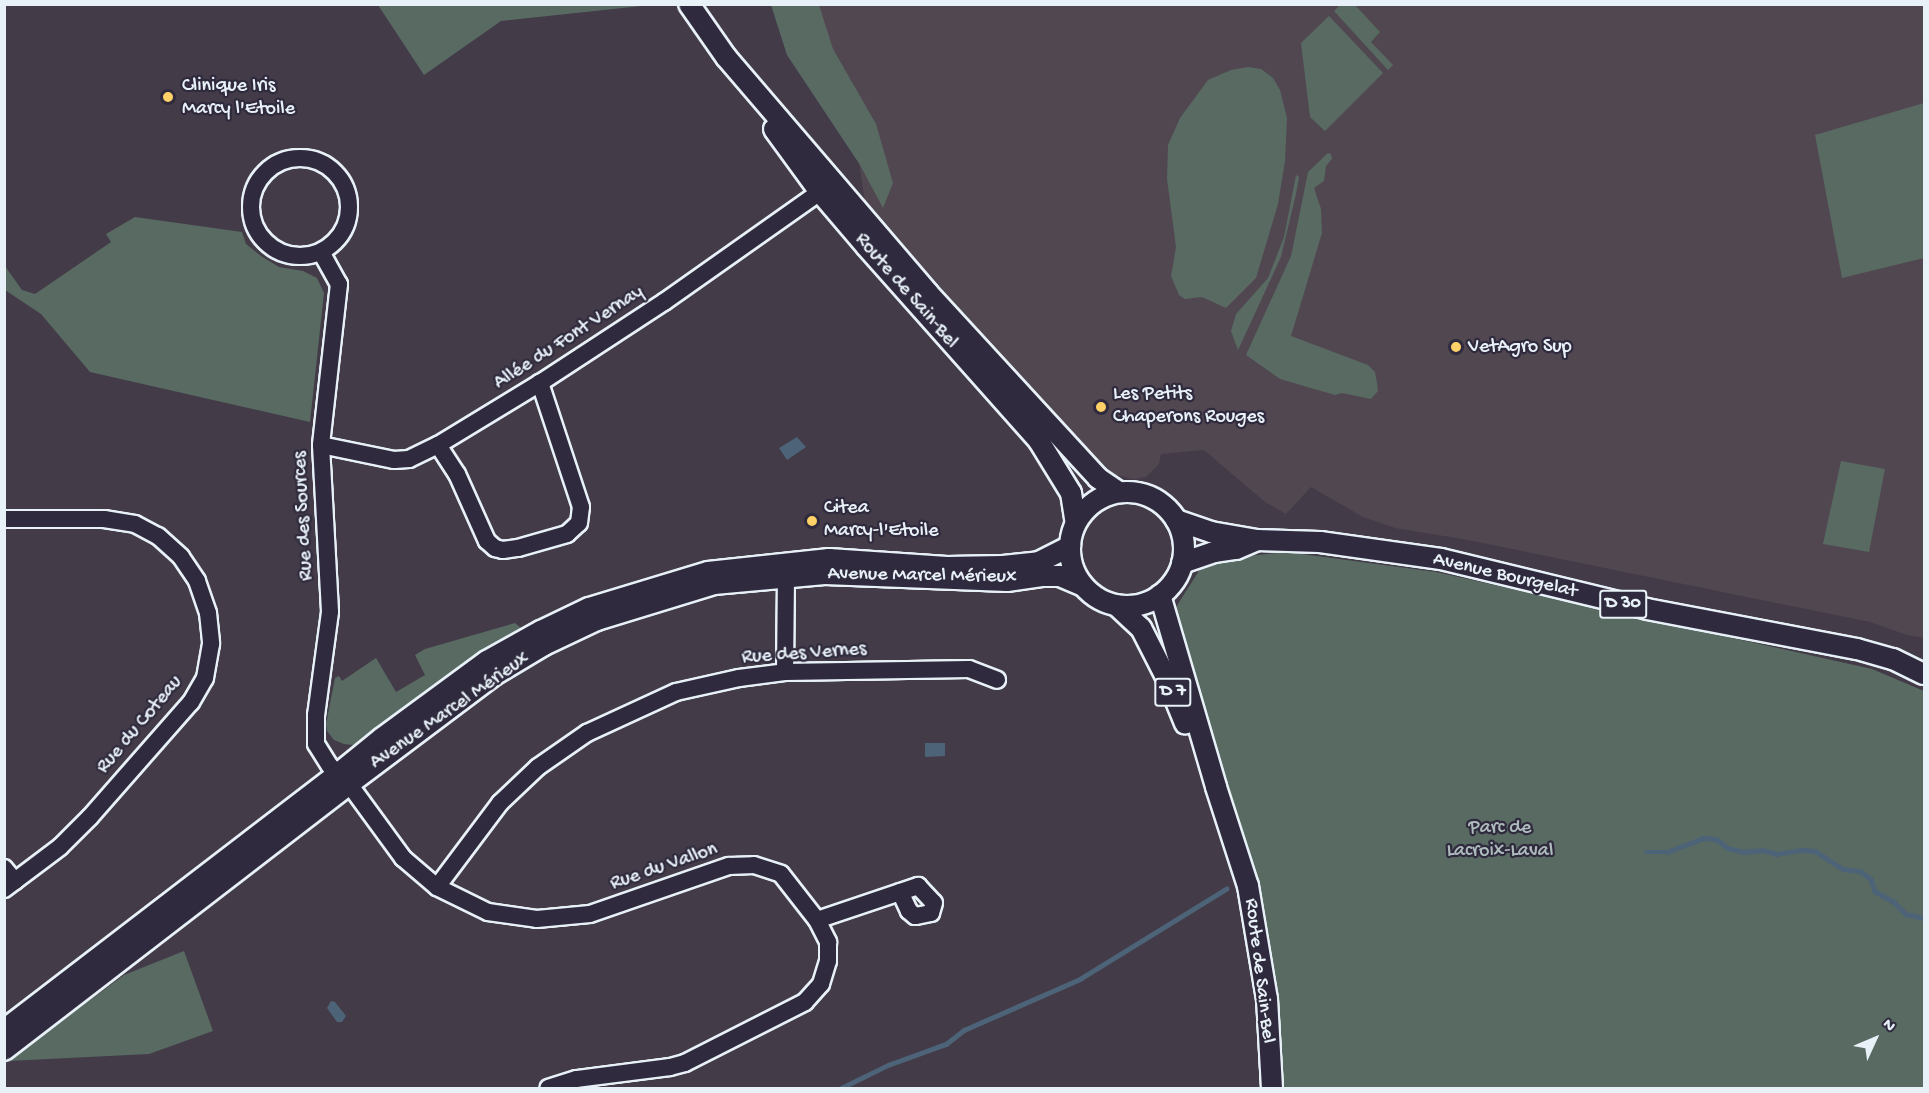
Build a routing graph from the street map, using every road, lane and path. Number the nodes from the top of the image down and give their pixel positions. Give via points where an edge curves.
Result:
1 (689, 4) edge
2 (728, 60) junction
3 (820, 192) junction
4 (886, 243) junction
5 (321, 252) junction
6 (540, 383) junction
7 (321, 445) junction
8 (438, 445) junction
9 (1119, 492) junction
10 (4, 519) edge
11 (1176, 520) junction
12 (1076, 523) junction
13 (1257, 540) junction
14 (1070, 546) junction
15 (1182, 563) junction
16 (786, 577) junction
17 (1083, 586) junction
18 (1160, 595) junction
19 (1116, 605) junction
20 (785, 672) junction
21 (1924, 674) edge
22 (997, 680) dead end
23 (344, 779) junction
24 (1216, 788) junction
25 (4, 868) edge
26 (10, 885) edge
27 (437, 887) junction
28 (900, 892) dead end
29 (818, 920) junction
30 (4, 1030) edge
31 (4, 1050) edge
32 (548, 1089) edge
33 (1272, 1089) edge

1 - 2 main road, Route de Sain-Bel
2 - 3 main road, Route de Sain-Bel
2 - 4 main road, Route de Sain-Bel
3 - 4 street via 830,192 875,243
3 - 6 street, Allée du Font Vernay via 745,247
3 - 12 main road, Route de Sain-Bel via 1039,441 1071,493
4 - 9 main road, Route de Sain-Bel via 1036,414 1098,478
5 - 5 street via 340,236 347,223 348,201 341,180 331,169 310,159 277,163 258,180 253,191 251,217 255,229 264,241 291,256
5 - 7 street, Rue des Sources via 339,284
6 - 8 street, Allée du Font Vernay
6 - 8 street via 581,507 579,523 567,534 518,548 495,548 487,541 457,474
7 - 8 street, Allée du Font Vernay via 394,460 409,459
7 - 23 street, Rue des Sources via 330,612 315,715 316,744
9 - 11 main road via 1138,493 1157,501
9 - 12 main road via 1087,508
10 - 26 street, Rue du Coteau via 104,519 135,524 158,536 181,557 197,581 208,613 211,644 205,678 191,702 90,817 60,847
11 - 13 main road, Avenue Bourgelat / D 30 via 1210,532
11 - 15 main road via 1184,548
12 - 14 main road
13 - 15 main road, Avenue Bourgelat / D 30
13 - 21 main road, Avenue Bourgelat / D 30 via 1320,542 1441,559 1647,609 1857,649 1893,658
14 - 17 main road via 1075,574
14 - 23 main road, Avenue Marcel Mérieux via 1039,562 1003,566 947,567 829,559 708,572 600,605 487,661 382,738
15 - 18 main road via 1176,578
16 - 17 main road, Avenue Marcel Mérieux via 825,574 1007,581 1060,576
16 - 20 street
16 - 23 main road, Avenue Marcel Mérieux via 714,584 597,620 494,675
17 - 19 main road
18 - 19 main road via 1132,606
18 - 24 main road, Route de Sain-Bel / D 7
19 - 24 main road, Route de Sain-Bel / D 7 via 1141,628
20 - 22 street, Rue des Vernes via 969,669
20 - 27 street, Rue des Vernes via 676,692 587,733 538,767 500,803
23 - 27 street, Rue du Vallon via 403,858
23 - 30 main road, Avenue Marcel Mérieux
23 - 31 main road, Avenue Marcel Mérieux
24 - 33 main road, Route de Sain-Bel / D 7 via 1246,878 1266,988
25 - 26 street
27 - 29 street, Rue du Vallon via 488,912 537,919 590,914 729,866 754,865 781,874
28 - 29 street
29 - 32 street, Rue du Vallon via 828,942 828,961 821,984 805,1002 685,1063 576,1079

